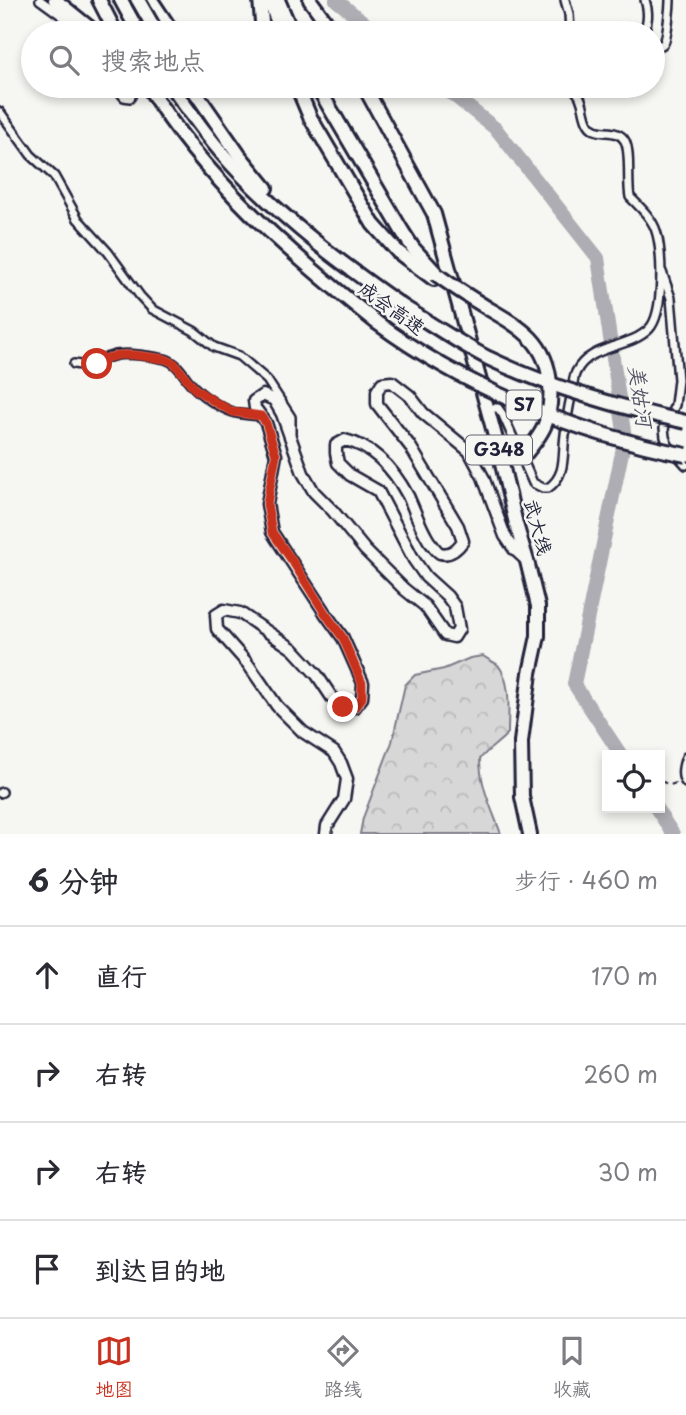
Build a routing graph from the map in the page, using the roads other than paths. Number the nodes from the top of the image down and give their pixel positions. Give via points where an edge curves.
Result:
1 (40, 0) edge
2 (55, 0) edge
3 (99, 0) edge
4 (121, 0) edge
5 (138, 0) edge
6 (260, 0) edge
7 (269, 0) edge
8 (278, 0) edge
9 (310, 0) edge
10 (565, 0) edge
11 (645, 0) edge
12 (670, 0) edge
13 (152, 4) edge
14 (70, 21) edge
15 (81, 21) edge
16 (110, 21) edge
17 (134, 21) edge
18 (146, 21) edge
19 (151, 21) edge
20 (164, 21) edge
21 (262, 21) edge
22 (277, 21) edge
23 (287, 21) edge
24 (325, 21) edge
25 (569, 21) edge
26 (649, 21) edge
27 (665, 40) edge
28 (151, 98) edge
29 (156, 98) edge
30 (180, 98) edge
31 (199, 98) edge
32 (302, 98) edge
33 (324, 98) edge
34 (371, 98) edge
35 (581, 98) edge
36 (0, 111) edge
37 (175, 125) junction
38 (330, 253) junction
39 (661, 268) junction
40 (435, 276) junction
41 (74, 365) dead end
42 (488, 408) junction
43 (261, 416) junction
44 (686, 422) edge
45 (291, 437) junction
46 (686, 455) edge
47 (686, 465) edge
48 (505, 478) junction
49 (527, 561) junction
50 (686, 757) edge
51 (685, 781) edge
52 (326, 834) edge
53 (530, 834) edge

1 - 14 street
2 - 15 highway
3 - 16 highway
4 - 17 highway
5 - 19 highway, bridge
6 - 21 highway
7 - 22 highway
8 - 23 highway
9 - 24 highway
10 - 25 street
11 - 26 street
12 - 27 street
13 - 18 street
13 - 20 highway
28 - 37 highway
29 - 37 highway, 成会高速 / S7
30 - 38 highway, 成会高速 / S7 via 239,172
31 - 38 highway via 288,214
32 - 40 highway via 373,224 398,252
33 - 40 highway via 402,231
34 - 42 highway, 武大线 / G348 via 434,214
35 - 39 street via 583,113 595,130 625,140 630,197 656,230
36 - 45 street via 32,155 54,176 78,219 152,309 214,347 239,356 267,380 291,417
37 - 46 highway, 成会高速 / S7, bridge via 256,218 332,288 417,350 518,403 596,432
38 - 44 highway, 成会高速 / S7, bridge via 405,309 488,357 567,391
39 - 42 street via 655,319 649,329 594,354 575,372 564,465 560,477 548,488 533,483 503,415 498,408
39 - 47 street via 671,298 678,380 665,437
40 - 48 highway, bridge via 526,333 547,365 551,403 547,423
41 - 43 street via 86,367 119,355 165,359 218,404 233,412
42 - 48 highway, 武大线 / G348
43 - 45 street via 254,401 263,395 274,400
43 - 52 street via 276,455 267,504 272,532 343,638 362,683 362,698 355,707 335,702 293,649 240,613 224,610 216,615 217,629 277,706 303,732 334,752 341,763 347,779 344,799
45 - 49 street via 314,492 365,550 425,606 445,635 454,636 459,629 455,607 414,560 378,491 338,463 336,445 345,440 374,452 392,471 424,533 440,553 456,550 463,541 410,446 377,404 382,383 399,386 469,452 505,536
48 - 49 highway, 武大线 / G348
49 - 53 highway, 武大线 / G348 via 538,606 538,636 521,742 522,797
50 - 51 street

